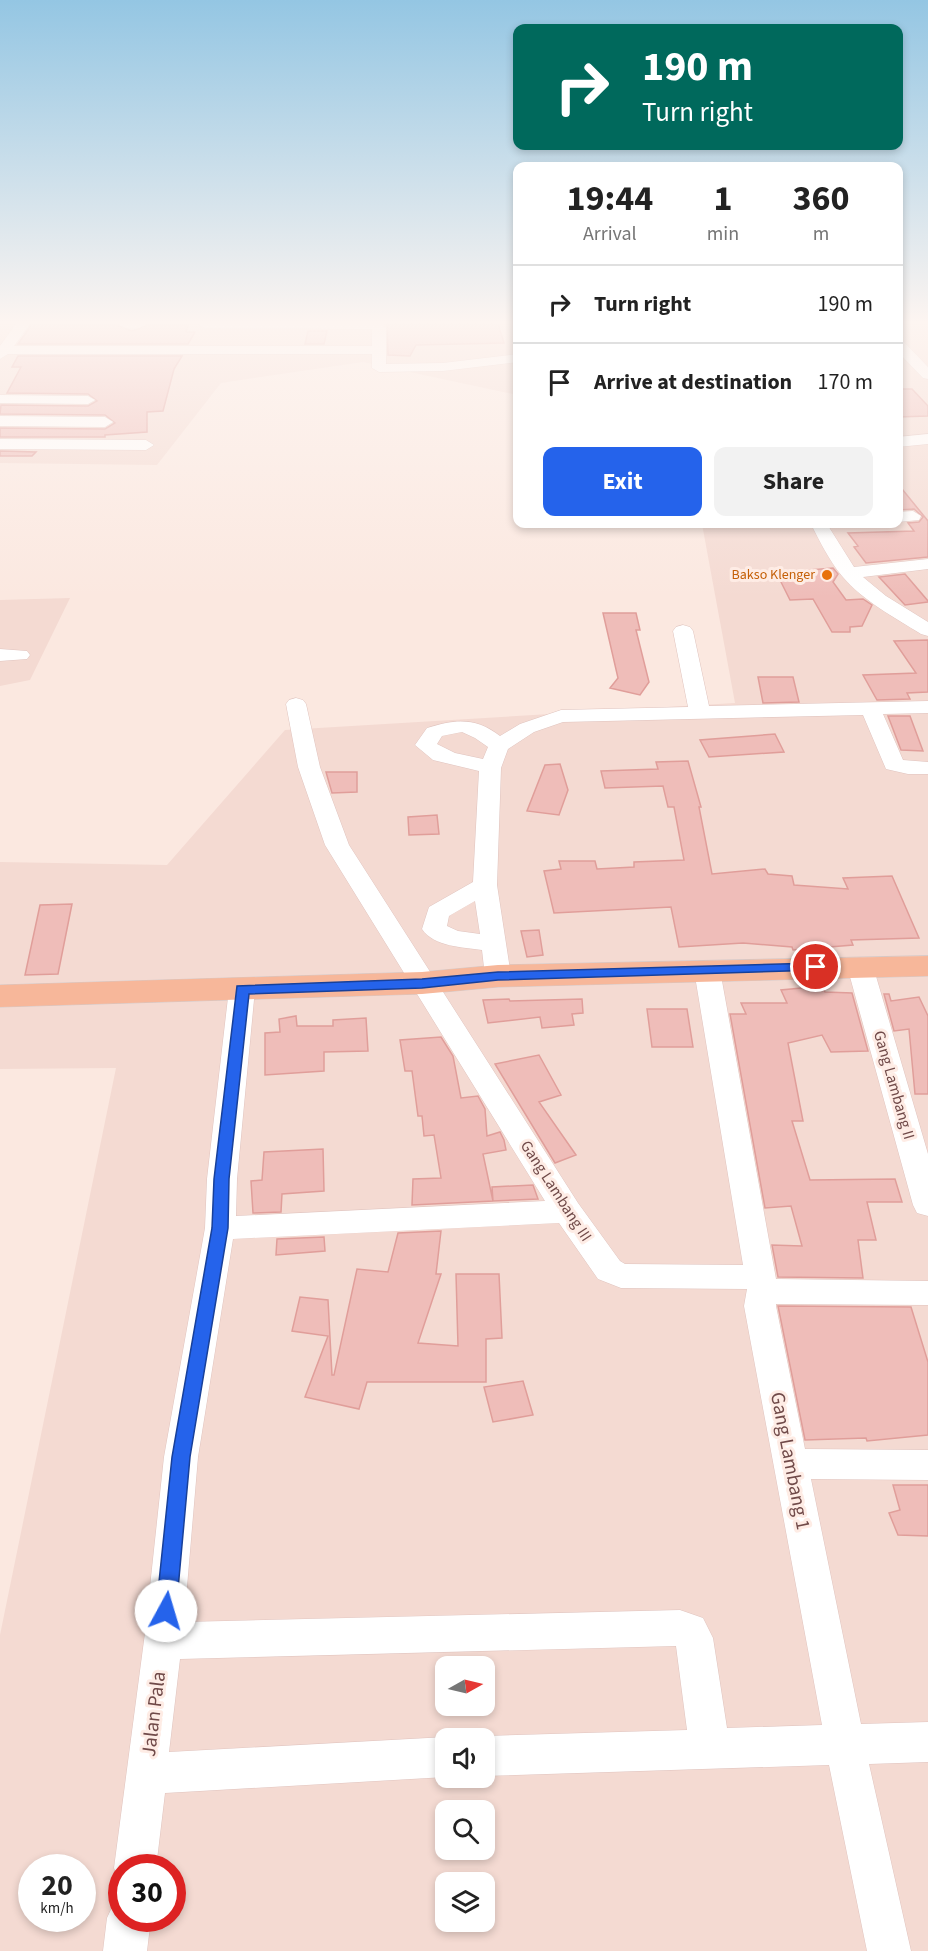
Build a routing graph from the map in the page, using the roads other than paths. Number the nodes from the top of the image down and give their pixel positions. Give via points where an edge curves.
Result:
1 (0, 421) edge
2 (105, 422) dead end
3 (928, 440) edge
4 (903, 442) edge
5 (0, 444) edge
6 (146, 445) dead end
7 (821, 528) edge
8 (928, 564) edge
9 (851, 573) junction
10 (928, 630) edge
11 (682, 631) dead end
12 (296, 704) dead end
13 (928, 707) edge
14 (870, 708) junction
15 (700, 712) junction
16 (499, 746) junction
17 (490, 768) junction
18 (928, 768) edge
19 (485, 885) junction
20 (493, 944) junction
21 (860, 966) junction
22 (928, 966) edge
23 (707, 970) junction
24 (498, 976) junction
25 (422, 983) junction
26 (242, 989) junction
27 (0, 996) edge
28 (928, 1205) edge
29 (567, 1211) junction
30 (220, 1228) junction
31 (762, 1284) junction
32 (928, 1293) edge
33 (790, 1464) junction
34 (928, 1465) edge
35 (163, 1641) junction
36 (928, 1742) edge
37 (845, 1744) junction
38 (710, 1749) junction
39 (495, 1756) edge
40 (435, 1758) edge
41 (147, 1774) junction
42 (137, 1854) edge
43 (127, 1932) edge
44 (125, 1951) edge
45 (889, 1951) edge

1 - 2 street
3 - 4 street
5 - 6 street
7 - 9 street
8 - 9 street
9 - 10 street via 877,598
11 - 15 street
12 - 25 street, Gang Lambang III via 309,767 337,845
13 - 14 street
14 - 15 street
14 - 18 street via 894,764
15 - 16 street via 561,716 527,728
16 - 17 street
16 - 17 street via 481,730 457,725 434,732 426,745 436,755
17 - 19 street
19 - 20 street
19 - 20 street via 438,912 434,929 452,938
20 - 24 street
21 - 22 main road
21 - 23 main road
21 - 28 street, Gang Lambang II
23 - 24 main road
23 - 31 street, Gang Lambang 1
24 - 25 main road
25 - 26 main road
25 - 29 street, Gang Lambang III
26 - 27 main road
26 - 30 street, Jalan Pala
29 - 30 street
29 - 31 street, Gang Lambang III via 609,1270 617,1275
30 - 35 street, Jalan Pala via 181,1457
31 - 32 street
31 - 33 street, Gang Lambang 1 via 760,1306
33 - 34 street
33 - 37 street, Gang Lambang 1
35 - 38 street via 680,1628 690,1631 694,1638
35 - 41 street, Jalan Pala
36 - 37 street
37 - 38 street
37 - 45 street, Gang Lambang 1
38 - 39 street
40 - 41 street
41 - 42 street, Jalan Pala
43 - 44 street

